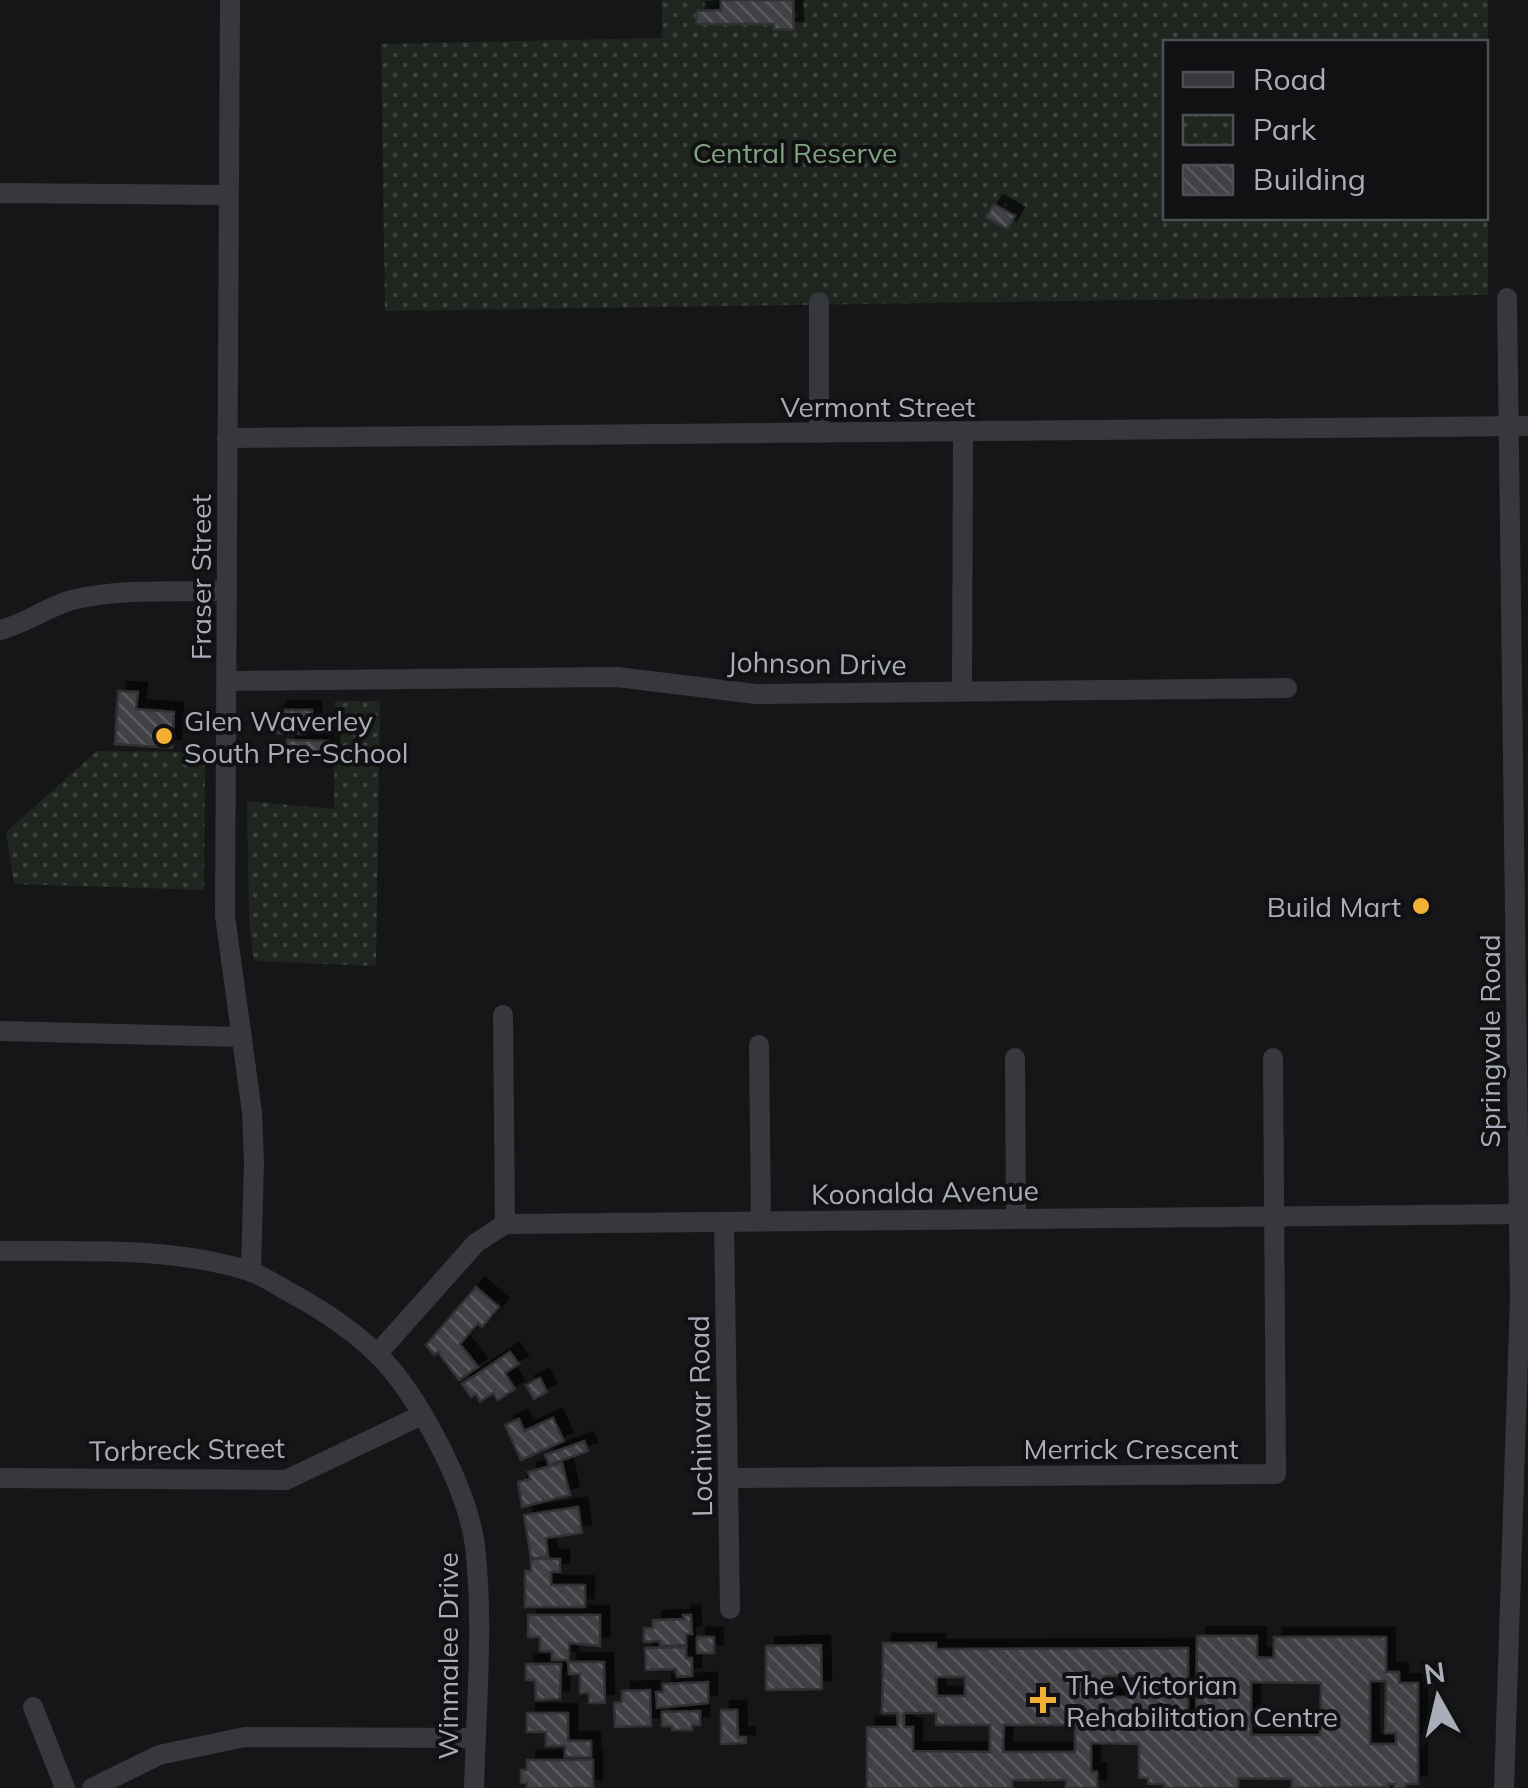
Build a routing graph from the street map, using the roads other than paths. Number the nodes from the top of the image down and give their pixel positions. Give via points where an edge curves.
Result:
1 (230, 0) edge
2 (0, 193) edge
3 (229, 195) junction
4 (1507, 298) dead end
5 (819, 302) dead end
6 (1518, 427) edge
7 (819, 433) junction
8 (963, 434) junction
9 (228, 438) junction
10 (226, 591) junction
11 (0, 630) edge
12 (227, 682) junction
13 (1287, 688) dead end
14 (962, 691) junction
15 (503, 1016) dead end
16 (0, 1031) edge
17 (241, 1036) junction
18 (759, 1045) dead end
19 (1015, 1058) dead end
20 (1272, 1058) dead end
21 (1522, 1215) edge
22 (1276, 1216) junction
23 (1016, 1218) junction
24 (724, 1222) junction
25 (761, 1222) junction
26 (505, 1224) junction
27 (0, 1252) edge
28 (252, 1271) junction
29 (377, 1354) junction
30 (422, 1415) junction
31 (0, 1478) edge
32 (729, 1478) junction
33 (730, 1608) dead end
34 (33, 1708) dead end
35 (476, 1738) junction
36 (1508, 1786) edge
37 (65, 1788) edge
38 (92, 1788) edge
39 (474, 1788) edge

1 - 3 street, Fraser Street
2 - 3 street
3 - 9 street, Fraser Street
4 - 6 street, Springvale Road
5 - 7 street
6 - 8 street, Vermont Street
6 - 21 street, Springvale Road
7 - 8 street, Vermont Street
7 - 9 street, Vermont Street
8 - 14 street
9 - 10 street, Fraser Street
10 - 11 street via 107,593
10 - 12 street, Fraser Street
12 - 14 street, Johnson Drive via 617,677 756,694
12 - 17 street, Fraser Street via 225,916
13 - 14 street, Johnson Drive
15 - 26 street
16 - 17 street
17 - 28 street, Fraser Street via 252,1112
18 - 25 street
19 - 23 street
20 - 22 street
21 - 22 street, Koonalda Avenue
21 - 36 street, Springvale Road
22 - 23 street, Koonalda Avenue
22 - 32 street, Merrick Crescent via 1276,1474
23 - 25 street, Koonalda Avenue
24 - 25 street, Koonalda Avenue
24 - 26 street, Koonalda Avenue
24 - 32 street, Lochinvar Road
26 - 29 street via 476,1243
27 - 28 street, Winmalee Drive via 138,1254
28 - 29 street, Winmalee Drive via 313,1305
29 - 30 street, Winmalee Drive
30 - 31 street, Torbreck Street via 286,1480
30 - 35 street, Winmalee Drive via 452,1467 474,1542 480,1637
32 - 33 street, Lochinvar Road
34 - 37 street
35 - 38 street via 245,1737 160,1755
35 - 39 street, Winmalee Drive

